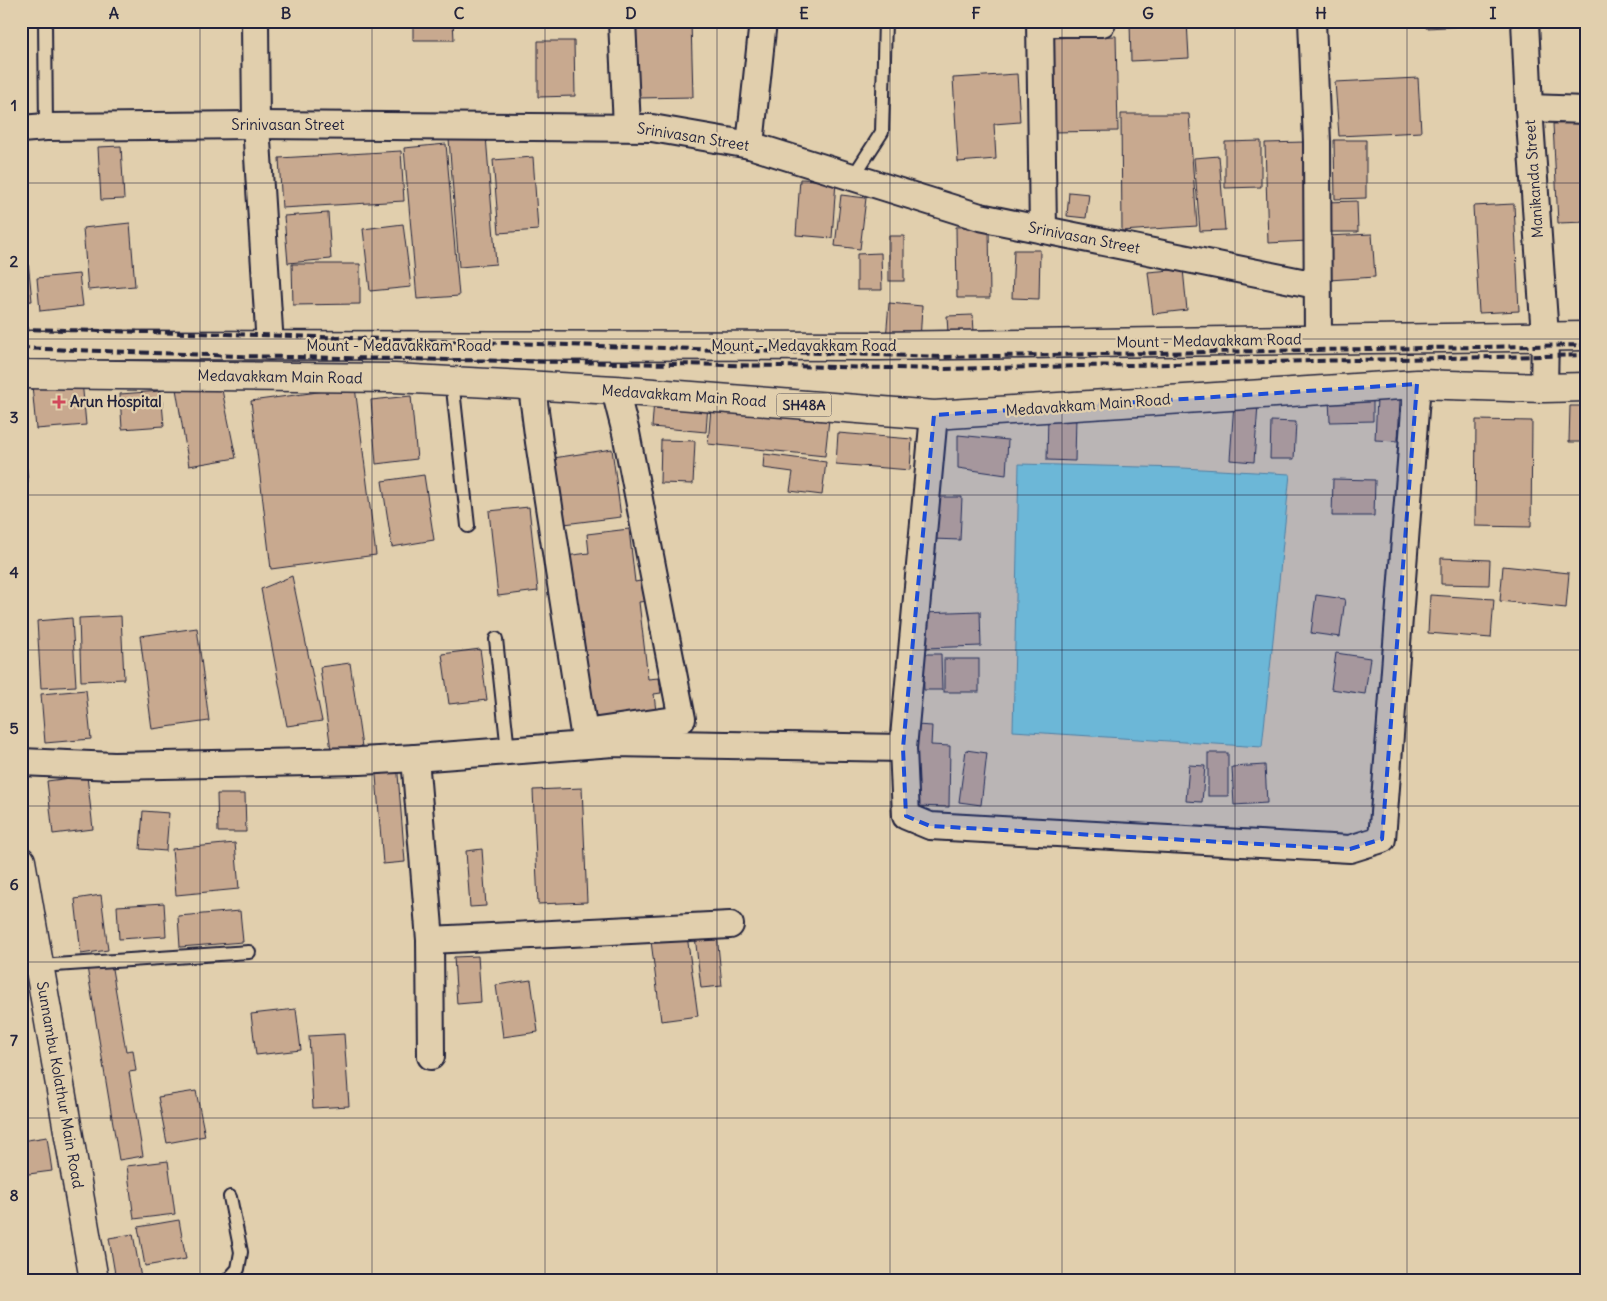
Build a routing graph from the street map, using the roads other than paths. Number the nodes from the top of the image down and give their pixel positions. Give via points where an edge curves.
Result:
1 (46, 21) edge
2 (255, 21) edge
3 (622, 21) edge
4 (763, 21) edge
5 (885, 21) edge
6 (1312, 21) edge
7 (1525, 21) edge
8 (1040, 22) edge
9 (1102, 23) dead end
10 (1529, 108) junction
11 (1586, 110) edge
12 (256, 124) junction
13 (627, 127) junction
14 (33, 128) edge
15 (750, 145) junction
16 (853, 177) junction
17 (1043, 230) junction
18 (1316, 285) junction
19 (1545, 336) junction
20 (1586, 336) edge
21 (1318, 339) junction
22 (21, 345) edge
23 (270, 346) junction
24 (21, 374) edge
25 (452, 380) junction
26 (1417, 384) junction
27 (532, 386) junction
28 (1586, 387) edge
29 (1544, 388) junction
30 (615, 390) junction
31 (934, 415) junction
32 (468, 526) dead end
33 (496, 639) dead end
34 (903, 748) junction
35 (508, 751) junction
36 (415, 758) junction
37 (21, 762) edge
38 (21, 861) edge
39 (730, 925) dead end
40 (430, 940) junction
41 (249, 952) dead end
42 (40, 966) junction
43 (431, 1056) dead end
44 (230, 1197) dead end
45 (94, 1280) edge
46 (228, 1280) edge

1 - 14 lane
2 - 12 street
3 - 13 street
4 - 15 street
5 - 16 lane via 882,132
6 - 18 street via 1317,142
7 - 10 street, Manikanda Street
8 - 9 street
8 - 17 street
10 - 11 street
10 - 19 street, Manikanda Street
12 - 13 street, Srinivasan Street
12 - 14 street, Srinivasan Street
12 - 23 street
13 - 15 street, Srinivasan Street via 652,128
15 - 16 street, Srinivasan Street
16 - 17 street, Srinivasan Street via 980,217
17 - 18 street, Srinivasan Street
18 - 21 street
19 - 20 main road, Mount - Medavakkam Road
19 - 21 main road, Mount - Medavakkam Road
19 - 29 street, Manikanda Street
21 - 23 main road, Mount - Medavakkam Road via 878,346
22 - 23 main road, Mount - Medavakkam Road
24 - 25 main road, Medavakkam Main Road / SH48A
25 - 27 main road, Medavakkam Main Road / SH48A
25 - 32 lane
26 - 29 main road, Medavakkam Main Road / SH48A
26 - 31 main road, Medavakkam Main Road / SH48A
26 - 34 street via 1382,839 1350,849 930,826 906,816
27 - 30 main road, Medavakkam Main Road / SH48A
27 - 30 street via 584,733 682,719
28 - 29 main road, Medavakkam Main Road / SH48A
30 - 31 main road, Medavakkam Main Road / SH48A
31 - 34 street
33 - 35 lane
34 - 35 street via 613,743
35 - 36 street
36 - 37 street via 114,766
36 - 40 street
38 - 42 main road, Sunnambu Kolathur Main Road
39 - 40 street
40 - 43 street
41 - 42 lane
42 - 45 main road, Sunnambu Kolathur Main Road
44 - 46 lane via 241,1252 238,1269

